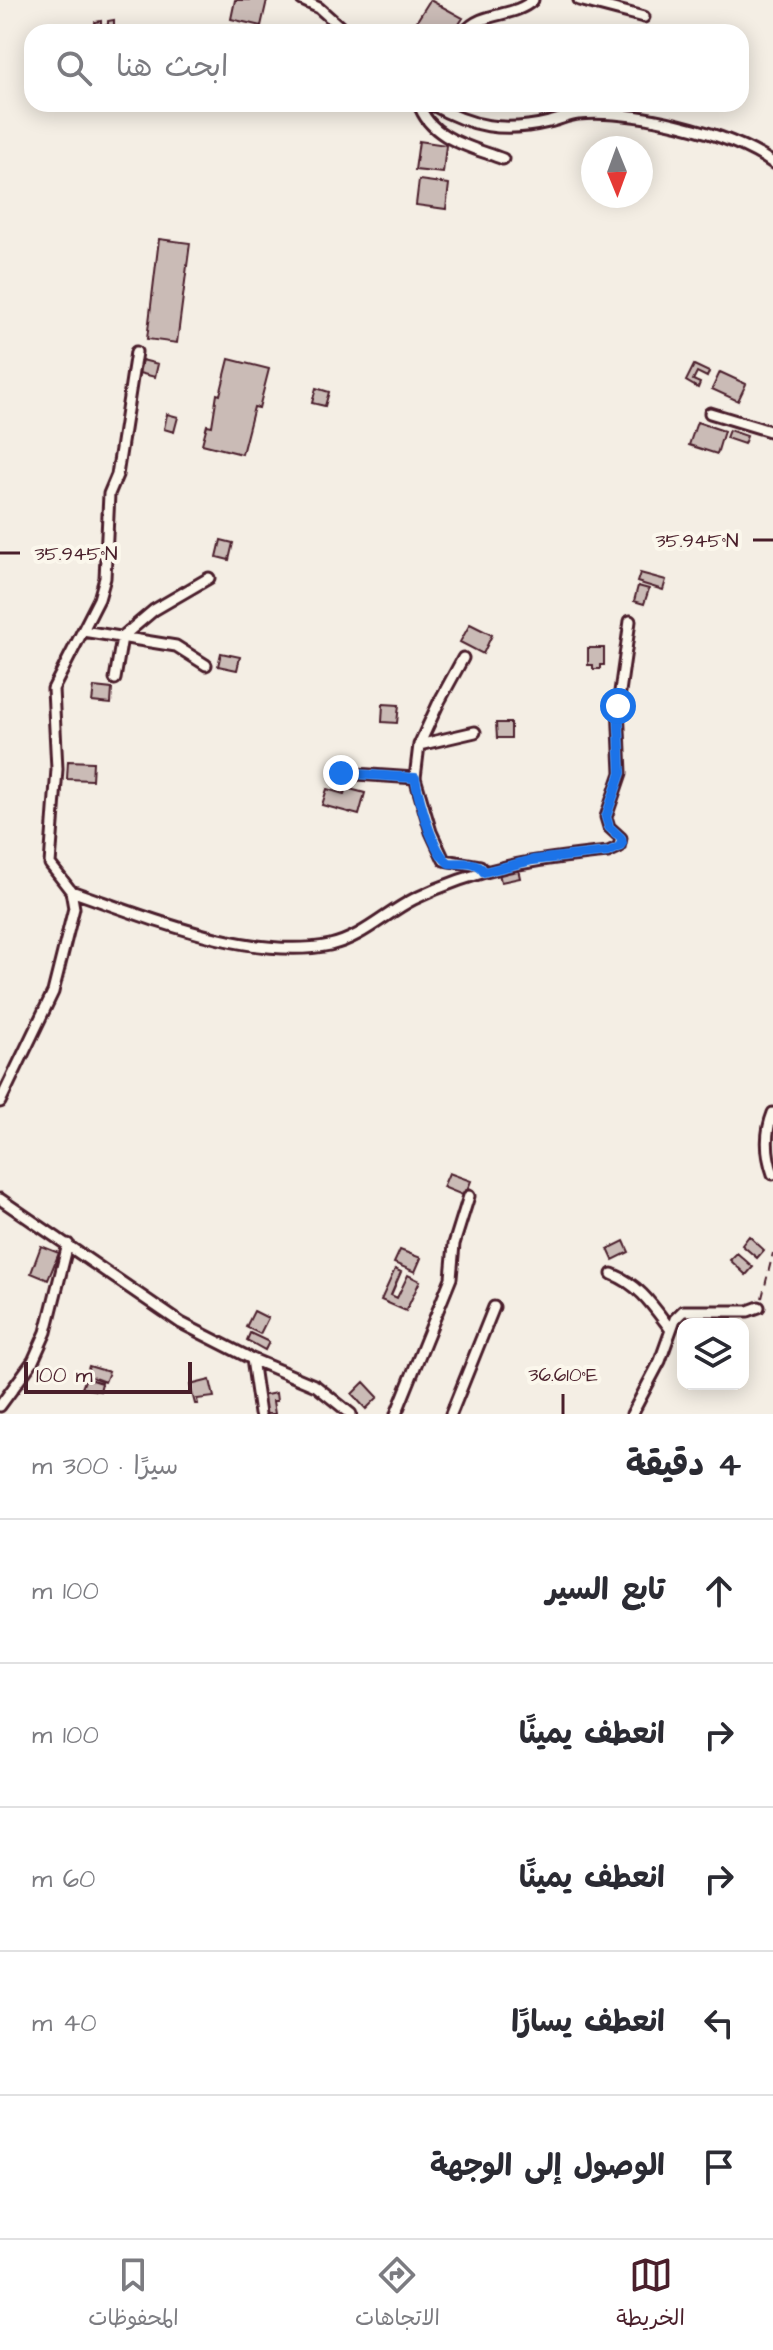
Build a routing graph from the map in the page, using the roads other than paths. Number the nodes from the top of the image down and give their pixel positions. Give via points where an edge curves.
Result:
1 (302, 0) edge
2 (533, 0) edge
3 (579, 0) edge
4 (644, 17) dead end
5 (337, 24) edge
6 (474, 24) edge
7 (423, 112) edge
8 (445, 112) edge
9 (610, 112) edge
10 (610, 112) edge
11 (503, 159) dead end
12 (773, 163) edge
13 (136, 352) dead end
14 (710, 413) dead end
15 (773, 432) edge
16 (209, 578) dead end
17 (630, 621) dead end
18 (83, 631) junction
19 (122, 637) junction
20 (463, 658) dead end
21 (206, 665) dead end
22 (115, 679) dead end
23 (475, 732) dead end
24 (419, 745) junction
25 (341, 773) dead end
26 (415, 778) junction
27 (484, 872) junction
28 (71, 891) junction
29 (0, 1102) edge
30 (773, 1113) edge
31 (773, 1174) edge
32 (469, 1196) dead end
33 (0, 1199) edge
34 (68, 1244) junction
35 (612, 1274) dead end
36 (494, 1307) dead end
37 (759, 1307) road end
38 (671, 1330) junction
39 (252, 1359) junction
40 (0, 1406) edge
41 (260, 1414) edge
42 (351, 1414) edge
43 (396, 1414) edge
44 (451, 1414) edge
45 (632, 1414) edge

1 - 5 street
2 - 6 street
3 - 4 street
7 - 11 street via 446,138
8 - 10 street via 501,129
9 - 12 street via 713,135
13 - 18 street via 117,475 109,494 105,578
14 - 15 street
16 - 19 street via 154,610
17 - 27 street via 618,706 621,773 606,817 622,843 608,852 533,860
18 - 19 street
18 - 28 street via 53,689 57,769 50,864
19 - 21 street via 176,646
19 - 22 street
20 - 24 street
23 - 24 street
24 - 26 street
25 - 26 street
26 - 27 street via 444,860 480,866
27 - 28 street via 413,900 332,945 292,949 231,941
28 - 29 street via 74,908 53,992
30 - 31 street via 767,1144
32 - 43 street via 454,1244 451,1278
33 - 34 street
34 - 39 street via 181,1323
34 - 40 street via 46,1332 33,1361
35 - 38 street via 641,1291
36 - 44 street
37 - 38 street via 683,1311
38 - 45 street
39 - 41 street
39 - 42 street via 316,1386

